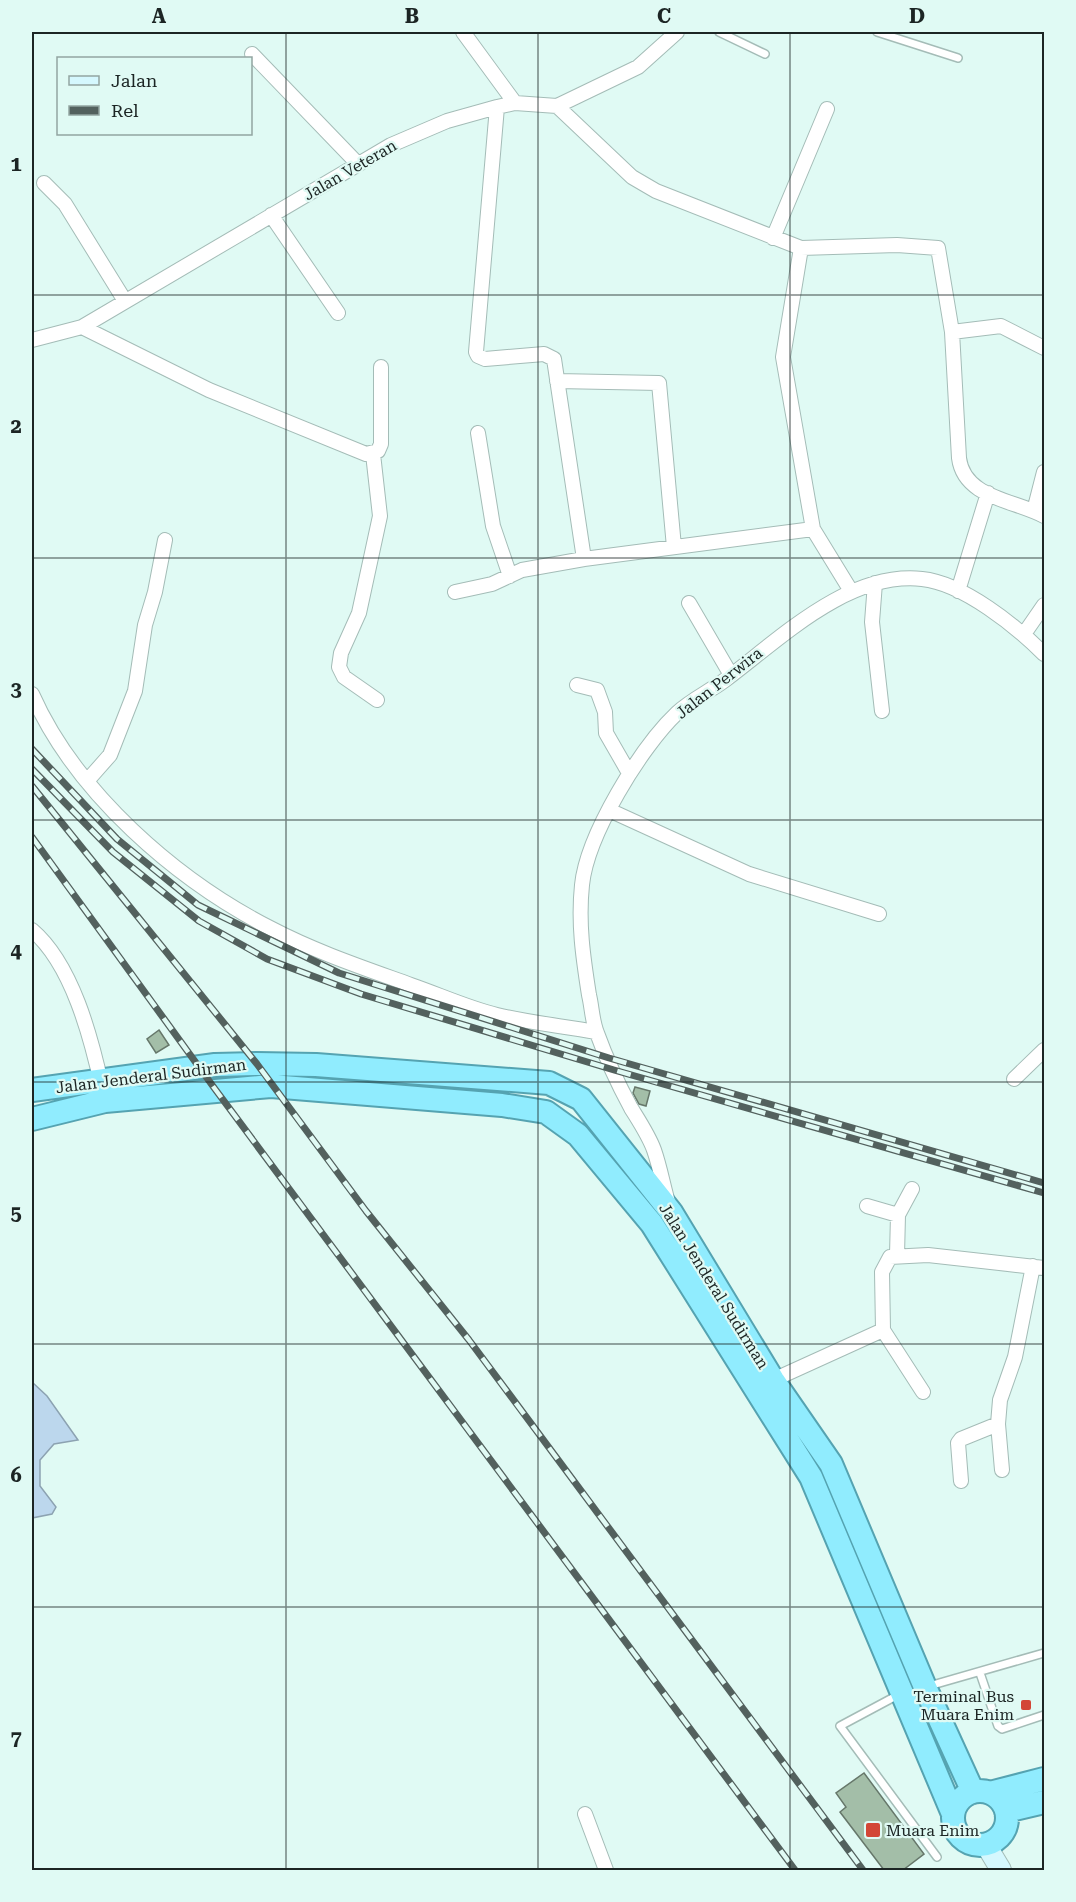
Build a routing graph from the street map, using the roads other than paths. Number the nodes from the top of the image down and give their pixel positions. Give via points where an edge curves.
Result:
1 (463, 32) edge
2 (677, 32) edge
3 (720, 32) edge
4 (877, 32) edge
5 (252, 54) dead end
6 (765, 54) dead end
7 (958, 58) dead end
8 (515, 103) junction
9 (557, 106) junction
10 (497, 107) junction
11 (827, 109) dead end
12 (358, 164) junction
13 (44, 183) dead end
14 (271, 215) junction
15 (773, 238) junction
16 (801, 248) junction
17 (125, 301) junction
18 (338, 313) dead end
19 (82, 327) junction
20 (952, 332) junction
21 (32, 340) edge
22 (1044, 348) edge
23 (381, 367) dead end
24 (557, 381) junction
25 (478, 433) dead end
26 (373, 454) junction
27 (1044, 472) edge
28 (988, 493) junction
29 (1039, 514) edge
30 (813, 530) junction
31 (165, 540) dead end
32 (674, 547) junction
33 (584, 559) junction
34 (510, 576) junction
35 (875, 583) junction
36 (852, 591) junction
37 (958, 591) junction
38 (455, 592) dead end
39 (689, 603) dead end
40 (1044, 605) edge
41 (1024, 634) junction
42 (1044, 654) edge
43 (731, 675) junction
44 (577, 685) dead end
45 (32, 694) edge
46 (377, 700) dead end
47 (882, 711) dead end
48 (629, 773) junction
49 (87, 781) junction
50 (609, 810) junction
51 (879, 914) dead end
52 (32, 930) edge
53 (596, 1032) junction
54 (1044, 1050) edge
55 (1014, 1079) dead end
56 (32, 1090) edge
57 (103, 1091) junction
58 (32, 1119) edge
59 (912, 1189) dead end
60 (867, 1206) dead end
61 (898, 1215) junction
62 (661, 1218) junction
63 (897, 1254) junction
64 (1039, 1267) edge
65 (883, 1330) junction
66 (773, 1380) junction
67 (923, 1392) dead end
68 (998, 1424) junction
69 (1002, 1470) dead end
70 (961, 1481) dead end
71 (1044, 1653) edge
72 (980, 1673) junction
73 (912, 1691) junction
74 (1044, 1715) edge
75 (1044, 1779) edge
76 (981, 1792) junction
77 (1044, 1802) edge
78 (1006, 1812) junction
79 (585, 1814) dead end
80 (953, 1814) junction
81 (986, 1845) junction
82 (937, 1857) dead end
83 (606, 1870) edge
84 (1001, 1870) edge

1 - 8 street
2 - 9 street, Jalan Veteran via 638,67
3 - 6 lane
4 - 7 lane
5 - 12 street
8 - 9 street, Jalan Veteran
8 - 10 street, Jalan Veteran
9 - 15 street via 640,182
10 - 12 street, Jalan Veteran via 447,121
10 - 24 street via 476,352 485,359 544,354 554,359
11 - 15 street
12 - 14 street, Jalan Veteran
13 - 17 street via 65,204
14 - 17 street, Jalan Veteran
14 - 18 street
15 - 16 street
16 - 20 street via 936,247
16 - 30 street via 783,357
17 - 19 street, Jalan Veteran
19 - 21 street, Jalan Veteran
19 - 26 street via 209,390
20 - 22 street via 1000,326
20 - 28 street via 960,465 968,483
23 - 26 street via 381,444
24 - 32 street via 659,383
24 - 33 street
25 - 34 street via 493,526
26 - 46 street via 380,516 359,613 339,667 344,677
27 - 29 street
28 - 29 street
28 - 37 street
30 - 32 street
30 - 36 street
31 - 49 street via 145,625 135,691 110,754
32 - 33 street
33 - 34 street via 522,570
34 - 38 street
35 - 36 street, Jalan Perwira
35 - 37 street, Jalan Perwira via 924,579
35 - 47 street via 872,622
36 - 43 street, Jalan Perwira via 767,646
37 - 41 street, Jalan Perwira
39 - 43 street
40 - 41 street
41 - 42 street, Jalan Perwira
43 - 48 street, Jalan Perwira via 677,712
44 - 48 street via 597,690 605,712 606,733
45 - 49 street via 43,718
48 - 50 street, Jalan Perwira
49 - 53 street via 160,855 222,901 273,930 351,964 497,1015
50 - 51 street via 749,874
50 - 53 street, Jalan Perwira via 582,882 580,940
52 - 57 street via 55,957 79,1006
53 - 62 street, Jalan Perwira via 653,1149
54 - 55 street
56 - 57 highway, Jalan Jenderal Sudirman
57 - 58 highway, Jalan Jenderal Sudirman
57 - 62 highway, Jalan Jenderal Sudirman via 270,1086 546,1112 578,1135
57 - 62 highway, Jalan Jenderal Sudirman via 215,1065 257,1064 549,1083 581,1099
59 - 61 street
60 - 61 street
61 - 63 street
62 - 66 highway, Jalan Jenderal Sudirman
62 - 73 highway, Jalan Jenderal Sudirman via 810,1477
63 - 64 street
63 - 65 street via 886,1262 882,1272
64 - 68 street via 1000,1400
65 - 66 street
65 - 67 street
66 - 73 highway, Jalan Jenderal Sudirman via 831,1464
68 - 69 street
68 - 70 street via 958,1443
71 - 72 lane
72 - 73 lane
72 - 74 lane via 1002,1729
73 - 76 highway, Jalan Jenderal Sudirman
73 - 80 highway, Jalan Jenderal Sudirman
73 - 82 lane via 840,1726
75 - 76 highway
76 - 78 highway via 1000,1800
76 - 80 highway via 960,1800
77 - 78 highway
78 - 81 highway via 1006,1826 998,1838
79 - 83 street
80 - 81 highway via 961,1838
81 - 84 main road

